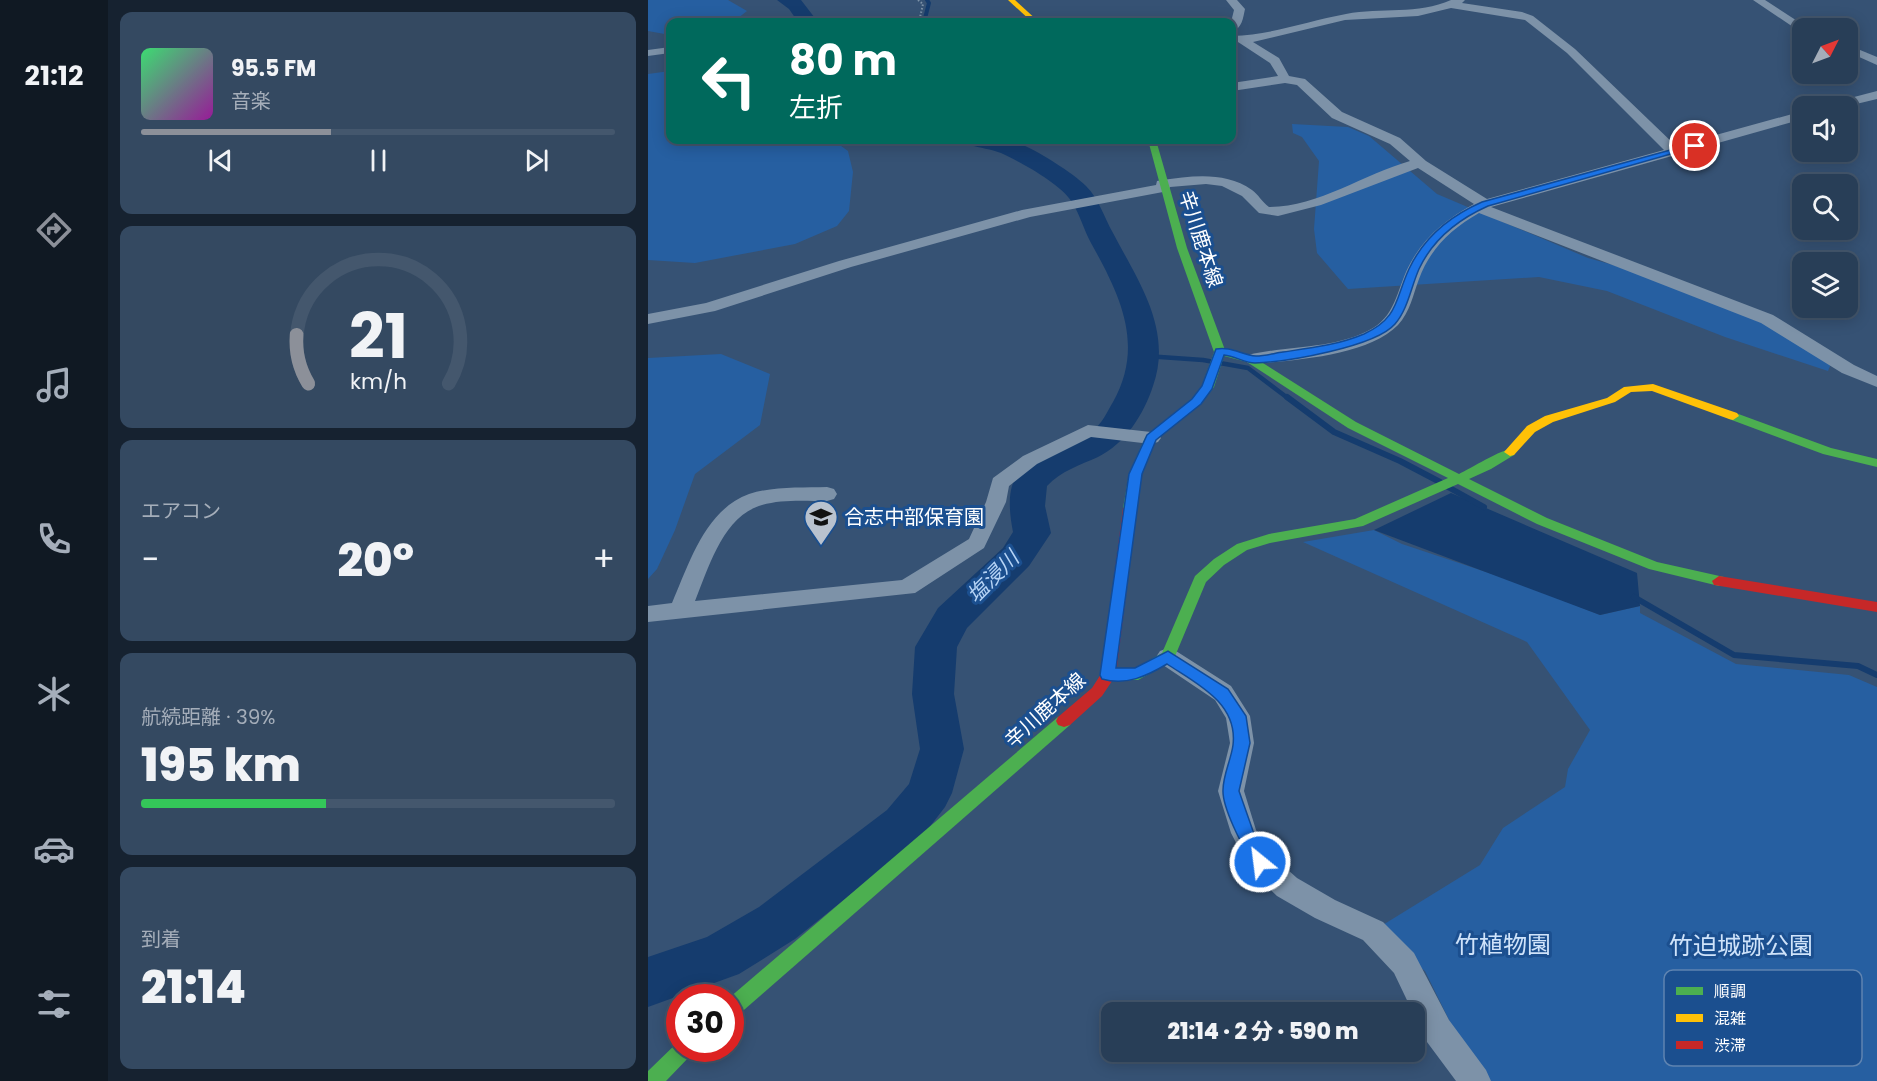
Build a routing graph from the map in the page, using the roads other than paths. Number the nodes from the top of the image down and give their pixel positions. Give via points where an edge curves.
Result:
1 (1011, 0) edge
2 (1231, 0) edge
3 (1758, 0) edge
4 (1456, 2) edge
5 (1031, 18) edge
6 (1792, 22) edge
7 (1236, 24) edge
8 (1236, 39) edge
9 (666, 51) edge
10 (1858, 52) edge
11 (648, 53) edge
12 (1877, 61) edge
13 (1285, 79) junction
14 (1236, 86) edge
15 (1877, 95) edge
16 (1858, 100) edge
17 (1792, 118) edge
18 (1153, 144) edge
19 (1673, 152) junction
20 (1421, 164) junction
21 (1163, 186) junction
22 (1482, 206) junction
23 (648, 319) edge
24 (1218, 359) junction
25 (1254, 360) junction
26 (1877, 382) edge
27 (1151, 438) junction
28 (1877, 463) edge
29 (1456, 479) junction
30 (827, 494) dead end
31 (1877, 607) edge
32 (680, 611) junction
33 (648, 614) edge
34 (1168, 657) junction
35 (1108, 675) junction
36 (744, 997) edge
37 (670, 1062) edge
38 (652, 1081) edge
39 (1475, 1081) edge

1 - 5 street
2 - 7 street via 1240,9
3 - 6 street
4 - 8 street via 1408,13 1346,17 1278,35
4 - 19 street via 1529,18 1571,51
8 - 13 street via 1275,61
9 - 11 street
10 - 12 street
13 - 14 street
13 - 20 street via 1301,82 1337,115 1395,141
15 - 16 street
17 - 19 street
18 - 21 street, 辛川鹿本線
19 - 22 street
20 - 21 street via 1275,212 1265,211 1249,194 1221,181 1194,179
20 - 22 street
21 - 23 street via 1027,213 709,307
21 - 24 street, 辛川鹿本線
22 - 25 street via 1436,236 1415,268 1390,323 1337,348
22 - 26 street via 1550,238 1636,267 1769,321 1806,340 1841,366
24 - 25 street via 1235,353
24 - 27 street, 辛川鹿本線 via 1208,387 1197,401
25 - 29 street via 1355,427
27 - 32 street via 1088,431 1030,460 1000,483 996,502 977,543 907,587
27 - 35 street, 辛川鹿本線 via 1136,474
28 - 29 street via 1827,451 1653,387 1638,387 1611,400 1549,419 1531,429 1515,449
29 - 31 street via 1596,544 1655,566
29 - 34 street via 1358,523 1242,547 1200,579
30 - 32 street via 756,499 735,509 720,524
32 - 33 street
34 - 35 street via 1138,674
34 - 39 street via 1223,693 1238,716 1242,743 1231,791 1260,862 1287,887 1373,931 1404,963 1438,1031
35 - 36 street, 辛川鹿本線 via 1097,692
37 - 38 street

